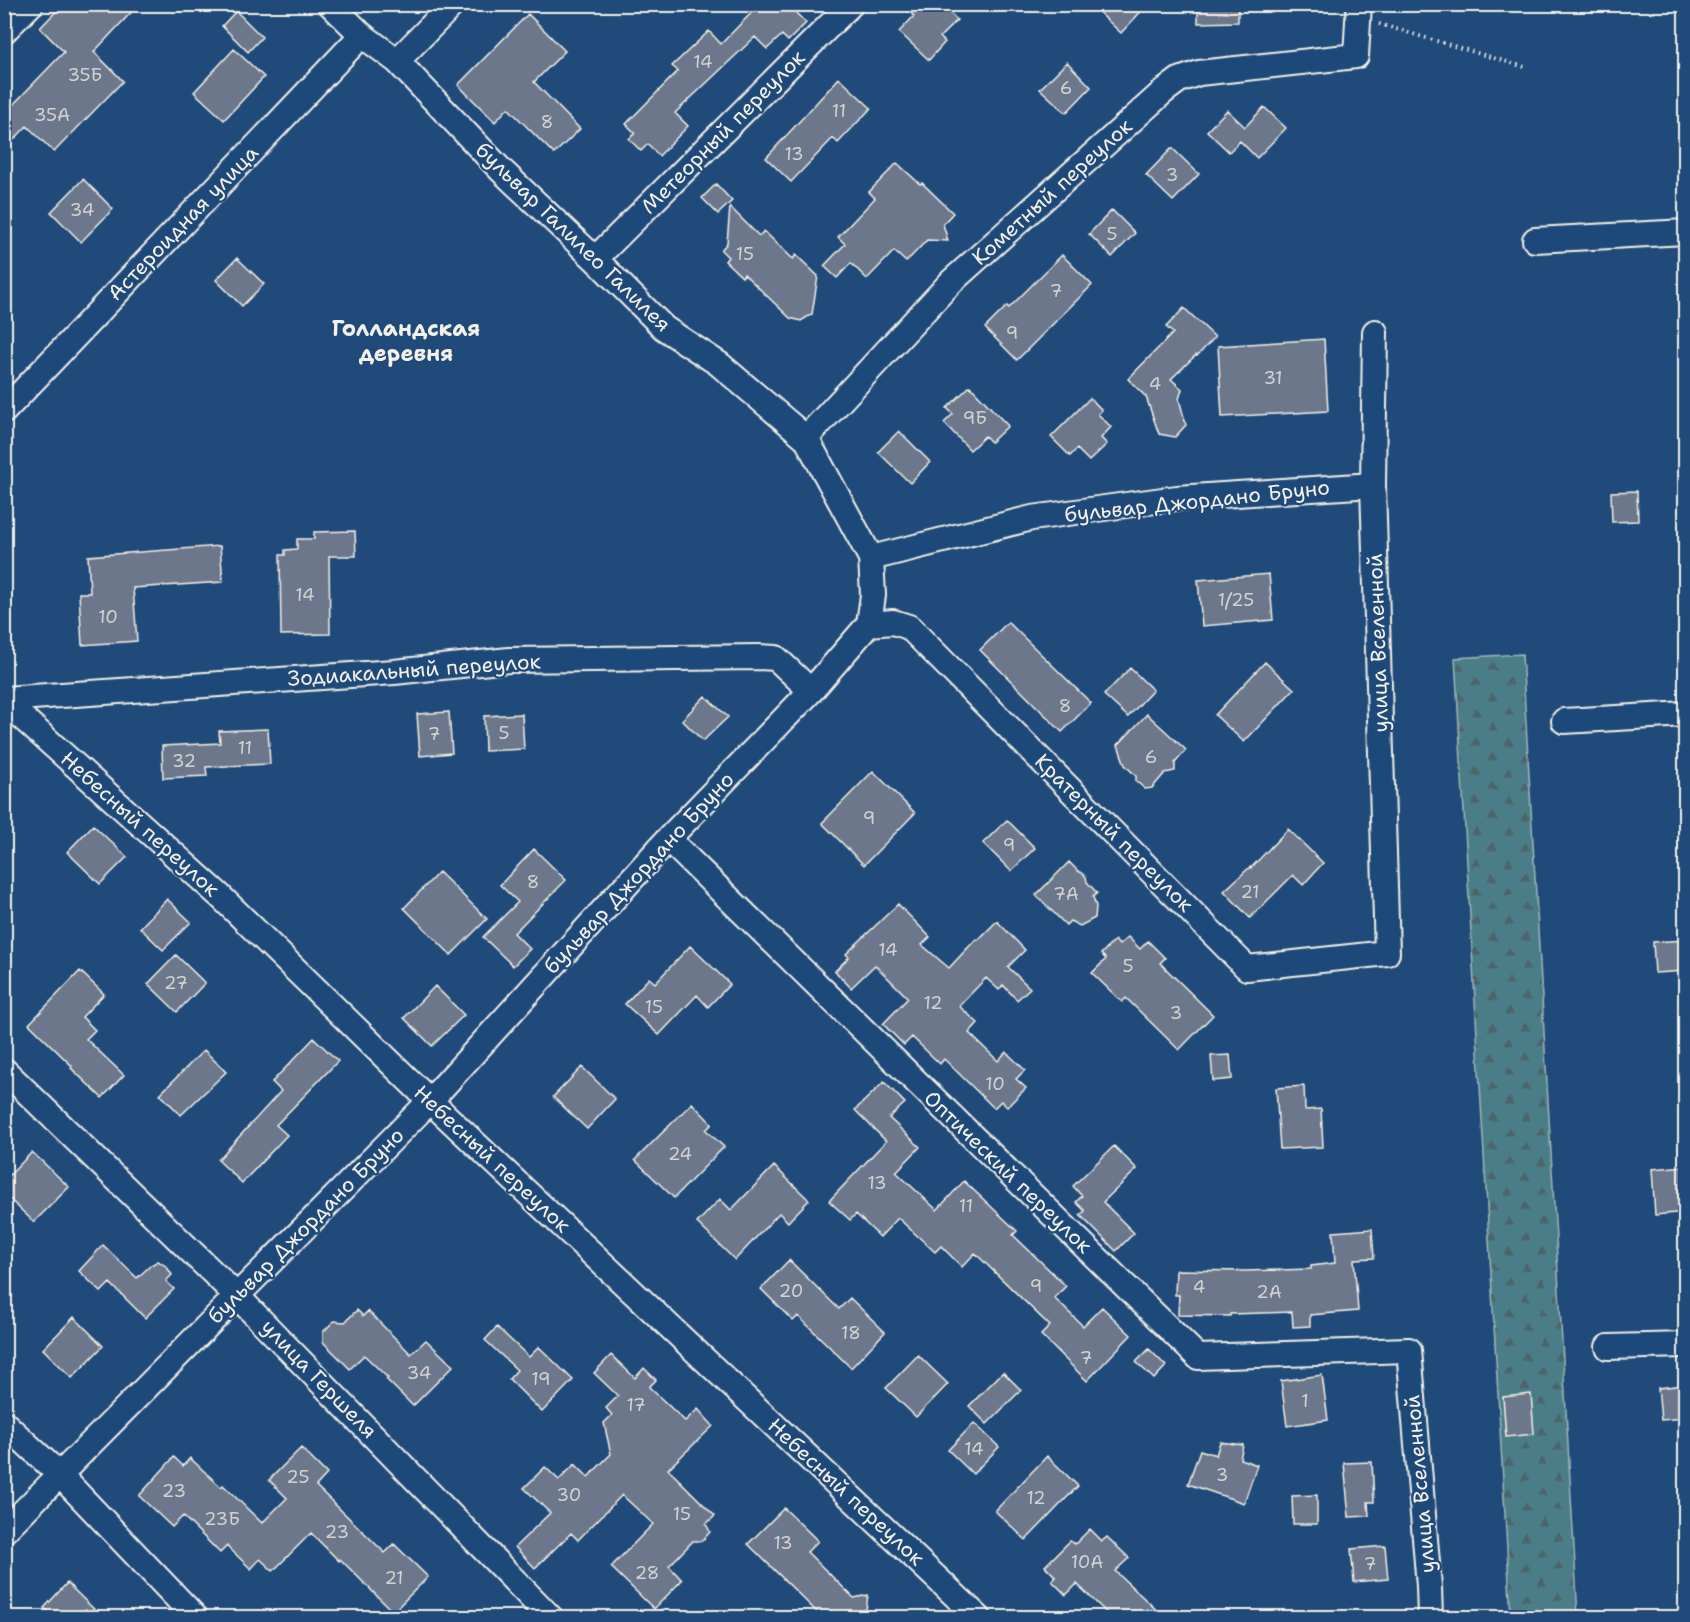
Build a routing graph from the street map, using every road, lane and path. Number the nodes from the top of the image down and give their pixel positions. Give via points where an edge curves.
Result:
1 (31, 4) edge
2 (330, 4) edge
3 (453, 4) edge
4 (851, 4) edge
5 (1359, 11) edge
6 (4, 31) edge
7 (362, 35) junction
8 (397, 61) junction
9 (1528, 68) dead end
10 (1686, 232) edge
11 (1535, 240) dead end
12 (595, 259) junction
13 (1375, 332) dead end
14 (4, 411) edge
15 (806, 438) junction
16 (1373, 485) junction
17 (871, 558) junction
18 (869, 624) junction
19 (811, 691) junction
20 (4, 700) edge
21 (1686, 714) edge
22 (1564, 721) dead end
23 (668, 839) junction
24 (1388, 953) joint
25 (4, 1070) edge
26 (430, 1101) junction
27 (237, 1296) junction
28 (1686, 1345) edge
29 (1608, 1347) dead end
30 (1409, 1350) joint
31 (4, 1423) edge
32 (60, 1475) junction
33 (4, 1531) edge
34 (196, 1617) edge
35 (551, 1617) edge
36 (979, 1617) edge
37 (1430, 1617) edge

1 - 6 street
2 - 7 street, бульвар Галилео Галилея
3 - 8 street
4 - 12 street, Метеорный переулок
5 - 9 path
5 - 15 street, Кометный переулок via 1356,56 1199,73 1179,80 1163,92 951,282
7 - 8 street, бульвар Галилео Галилея
7 - 14 street, Астероидная улица
8 - 12 street, бульвар Галилео Галилея via 501,170
10 - 11 street
12 - 15 street, бульвар Галилео Галилея via 664,328 719,364
13 - 16 street, улица Вселенной
15 - 17 street, бульвар Галилео Галилея
16 - 17 street, бульвар Джордано Бруно via 1177,498 1032,518
16 - 24 street, улица Вселенной
17 - 18 street via 873,595
18 - 19 street, бульвар Джордано Бруно
18 - 24 street, Кратерный переулок via 893,622 909,627 1246,968
19 - 20 street, Зодиакальный переулок via 777,658 759,657 509,660
19 - 23 street, бульвар Джордано Бруно
20 - 26 street, Небесный переулок via 220,896
21 - 22 street
23 - 26 street, бульвар Джордано Бруно
23 - 30 street, Оптический переулок via 1198,1357
25 - 27 street, улица Гершеля
26 - 27 street, бульвар Джордано Бруно
26 - 36 street, Небесный переулок
27 - 32 street, бульвар Джордано Бруно
27 - 35 street, улица Гершеля
28 - 29 street
30 - 37 street, улица Вселенной
31 - 32 street
32 - 33 street, бульвар Джордано Бруно
32 - 34 street

